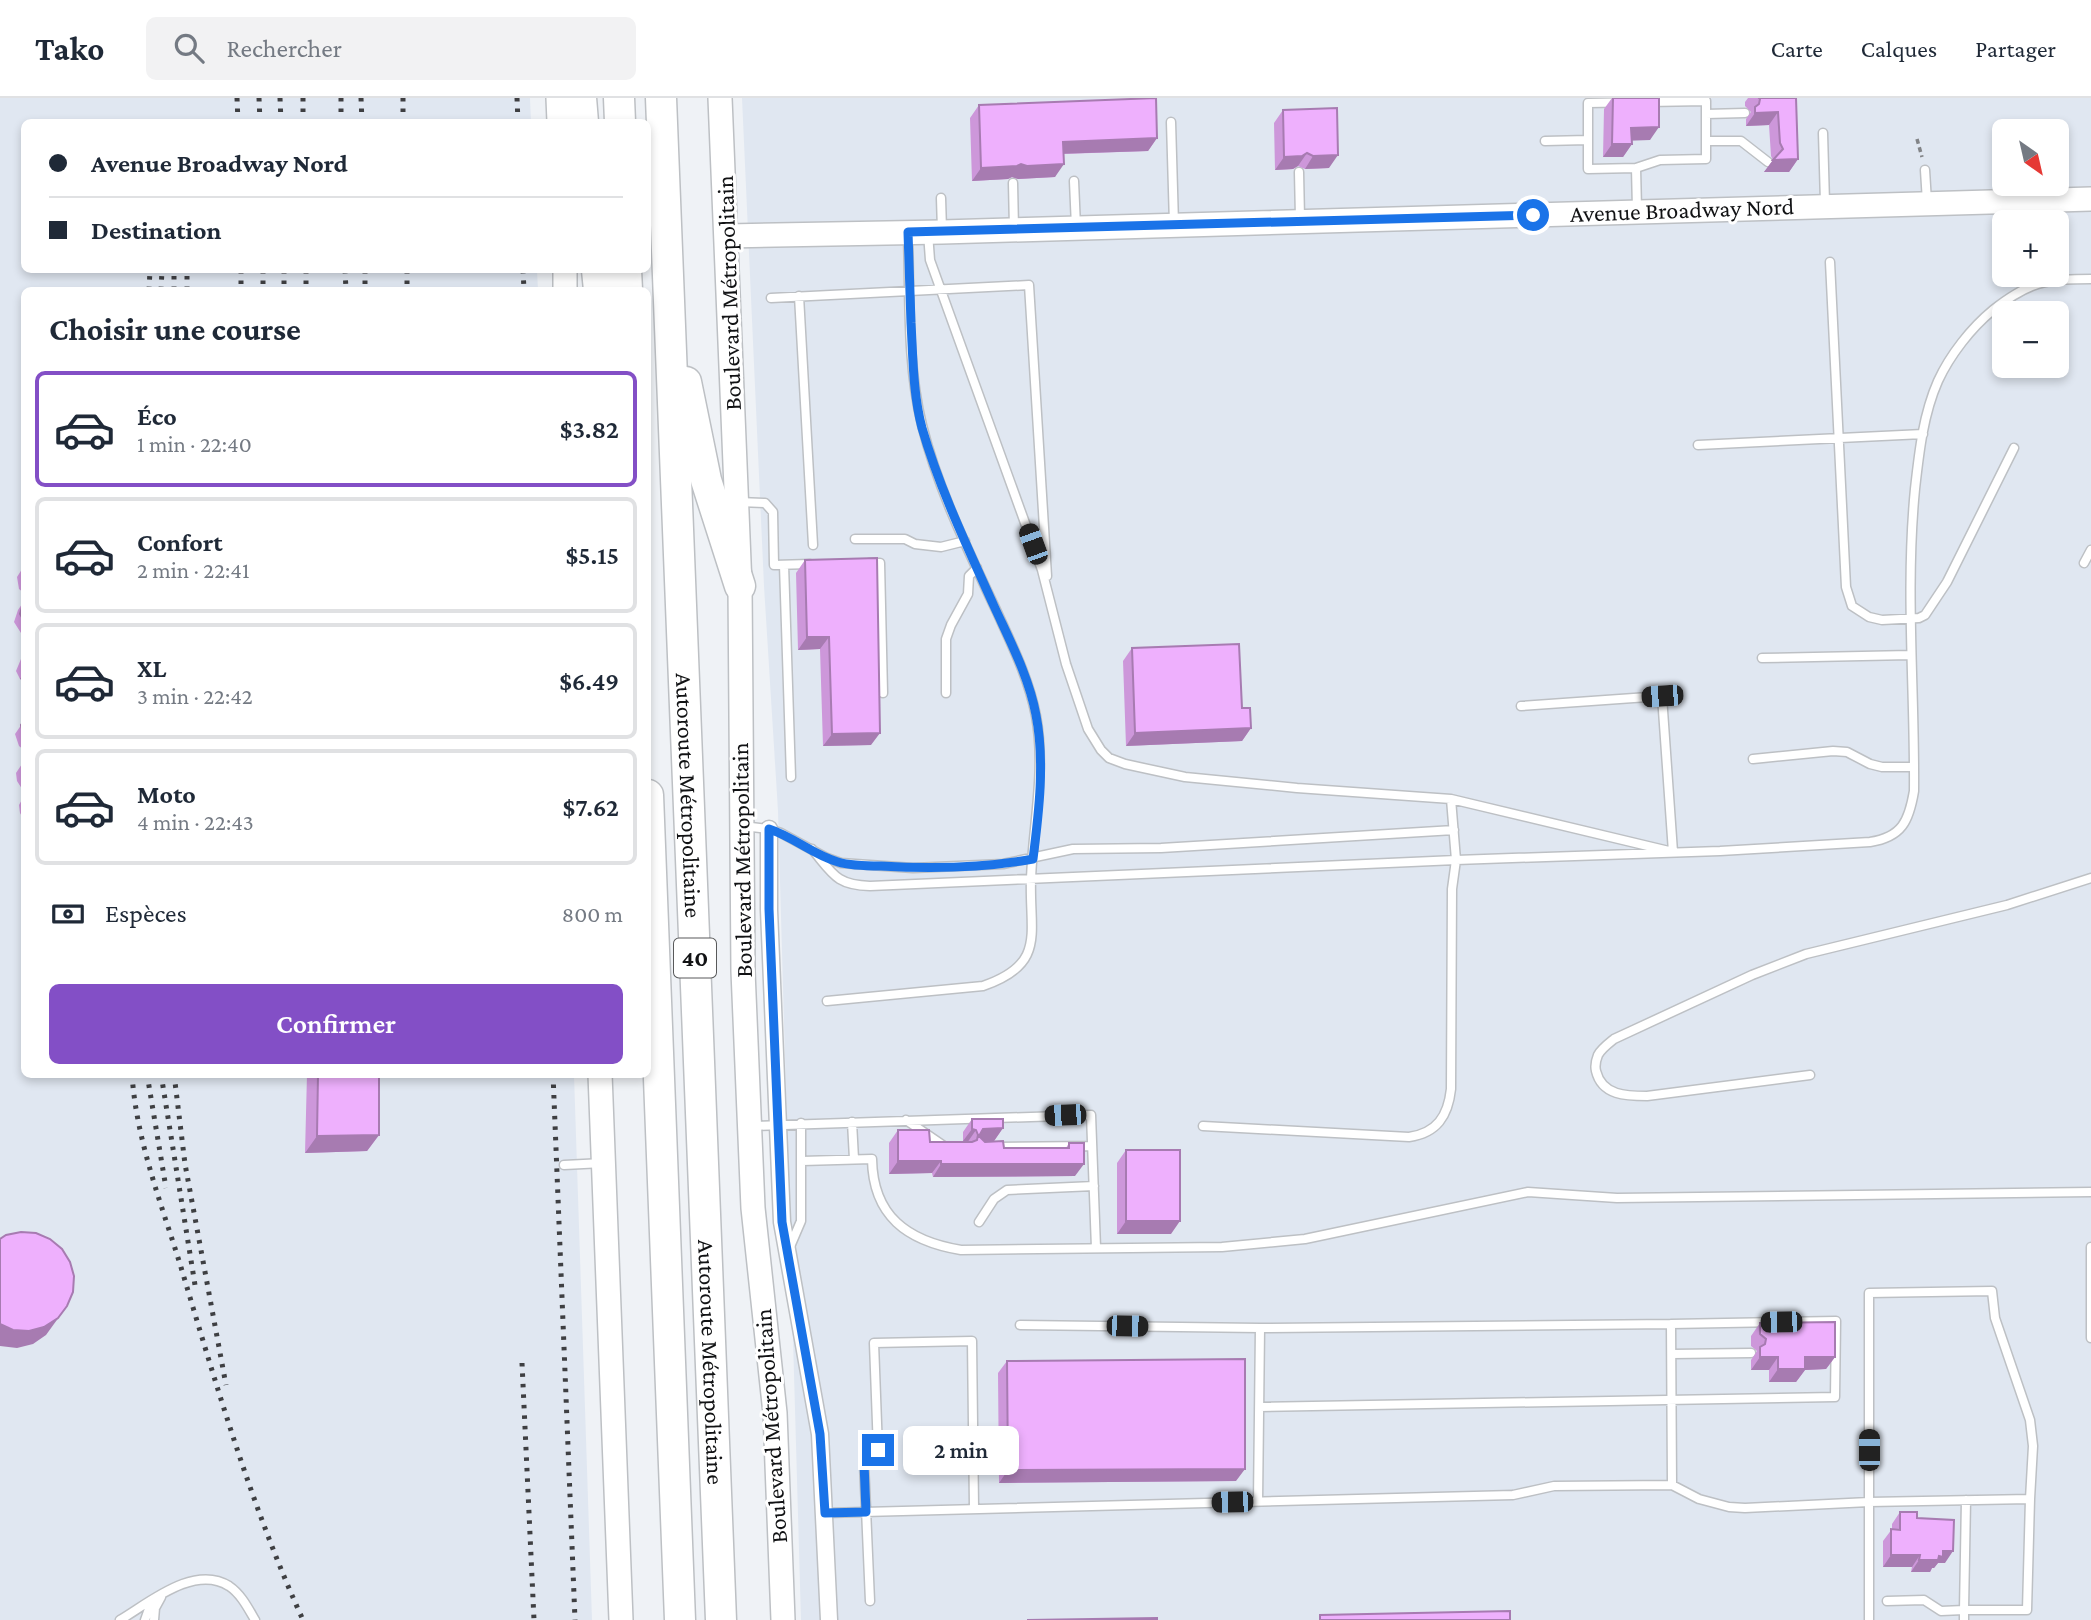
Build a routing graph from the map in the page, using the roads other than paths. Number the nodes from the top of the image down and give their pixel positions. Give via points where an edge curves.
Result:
1 (558, 98) edge
2 (581, 98) edge
3 (619, 98) edge
4 (661, 98) edge
5 (720, 98) edge
6 (1745, 113) dead end
7 (1706, 114) junction
8 (559, 119) edge
9 (583, 119) edge
10 (620, 119) edge
11 (1171, 122) dead end
12 (1823, 133) dead end
13 (1588, 140) junction
14 (1545, 141) dead end
15 (1706, 141) junction
16 (1768, 162) dead end
17 (1636, 168) junction
18 (1925, 170) road end
19 (1298, 172) edge
20 (1074, 181) dead end
21 (1013, 183) edge
22 (941, 198) dead end
23 (2091, 199) edge
24 (1927, 204) junction
25 (1825, 206) junction
26 (1637, 212) junction
27 (1300, 222) junction
28 (1174, 225) junction
29 (1076, 228) junction
30 (1014, 230) junction
31 (926, 232) junction
32 (727, 236) junction
33 (1830, 262) dead end
34 (2091, 279) edge
35 (942, 288) junction
36 (910, 290) junction
37 (668, 296) junction
38 (799, 296) junction
39 (771, 298) dead end
40 (1923, 435) junction
41 (1839, 438) junction
42 (1698, 445) dead end
43 (2014, 448) dead end
44 (737, 502) junction
45 (855, 539) dead end
46 (965, 541) junction
47 (813, 545) dead end
48 (2091, 550) edge
49 (2084, 563) dead end
50 (820, 564) edge
51 (856, 564) edge
52 (784, 565) junction
53 (977, 568) junction
54 (740, 586) junction
55 (1049, 595) junction
56 (1909, 618) junction
57 (1910, 655) junction
58 (1762, 658) dead end
59 (946, 692) dead end
60 (883, 693) dead end
61 (1521, 706) dead end
62 (1753, 759) dead end
63 (1914, 767) junction
64 (790, 777) dead end
65 (1451, 799) junction
66 (741, 826) junction
67 (769, 829) junction
68 (1454, 830) junction
69 (812, 849) junction
70 (1672, 852) junction
71 (1033, 859) junction
72 (1456, 860) junction
73 (651, 872) edge
74 (2091, 878) edge
75 (1031, 880) junction
76 (827, 1001) dead end
77 (1810, 1074) dead end
78 (600, 1078) edge
79 (906, 1120) junction
80 (852, 1122) junction
81 (778, 1124) junction
82 (801, 1124) junction
83 (749, 1126) junction
84 (1203, 1126) dead end
85 (1092, 1146) junction
86 (990, 1147) edge
87 (953, 1148) edge
88 (854, 1159) junction
89 (802, 1161) junction
90 (604, 1163) junction
91 (564, 1164) dead end
92 (1094, 1186) junction
93 (2091, 1192) edge
94 (979, 1222) dead end
95 (2091, 1247) edge
96 (1096, 1248) junction
97 (786, 1255) junction
98 (1671, 1324) junction
99 (1020, 1325) dead end
100 (1260, 1328) junction
101 (2091, 1338) edge
102 (1751, 1353) dead end
103 (1672, 1354) junction
104 (1672, 1401) junction
105 (1259, 1407) junction
106 (1672, 1485) junction
107 (2030, 1499) junction
108 (1966, 1500) junction
109 (1258, 1501) junction
110 (1870, 1502) junction
111 (974, 1508) junction
112 (866, 1512) junction
113 (825, 1513) junction
114 (169, 1591) junction
115 (153, 1600) junction
116 (870, 1601) dead end
117 (1887, 1601) dead end
118 (1964, 1610) junction
119 (132, 1617) edge
120 (122, 1620) edge
121 (145, 1620) edge
122 (154, 1620) edge
123 (255, 1620) edge
124 (621, 1620) edge
125 (680, 1620) edge
126 (721, 1620) edge
127 (783, 1620) edge
128 (829, 1620) edge
129 (1869, 1620) edge
130 (1964, 1620) edge

1 - 8 main road
2 - 9 highway
3 - 10 highway
4 - 37 highway, Autoroute Métropolitaine / 40
5 - 32 main road, Boulevard Métropolitain
6 - 7 lane
7 - 13 lane via 1706,101 1588,103
7 - 15 lane
11 - 28 lane
12 - 25 lane
13 - 14 lane
13 - 17 lane via 1588,169
15 - 16 lane via 1741,141
15 - 17 lane via 1706,159 1660,160
17 - 26 lane
18 - 24 lane
19 - 27 lane
20 - 29 lane
21 - 30 lane
22 - 31 lane
23 - 24 main road, Avenue Broadway Nord
24 - 25 main road, Avenue Broadway Nord
25 - 26 main road, Avenue Broadway Nord
26 - 27 main road, Avenue Broadway Nord
27 - 28 main road, Avenue Broadway Nord
28 - 29 main road, Avenue Broadway Nord
29 - 30 main road, Avenue Broadway Nord
30 - 31 main road, Avenue Broadway Nord
31 - 32 main road, Avenue Broadway Nord
31 - 35 lane via 930,260
31 - 36 lane
32 - 44 main road, Boulevard Métropolitain
33 - 41 lane
34 - 40 lane via 2041,283 2024,289 1986,316 1952,356 1927,413
35 - 36 lane
35 - 55 lane
35 - 55 lane via 1030,285
36 - 38 lane
36 - 46 lane via 915,396 922,428
37 - 54 highway via 706,480
37 - 126 highway, Autoroute Métropolitaine / 40
38 - 39 lane
38 - 47 lane
40 - 41 lane
40 - 56 lane via 1912,527
41 - 42 lane
41 - 56 lane via 1846,587 1852,606 1882,620
43 - 56 lane via 1933,605 1925,615
44 - 52 lane via 759,501 770,507 774,565
44 - 54 main road, Boulevard Métropolitain
45 - 46 lane via 905,539 941,547
46 - 53 lane
48 - 49 lane
50 - 52 lane
51 - 60 lane via 880,563
52 - 64 lane
53 - 59 lane via 946,639
53 - 71 lane via 1018,659 1036,714 1040,782
54 - 66 main road, Boulevard Métropolitain
55 - 65 lane via 1088,729 1109,758 1185,777
56 - 57 lane
57 - 58 lane
57 - 63 lane
61 - 70 lane via 1662,696
62 - 63 lane via 1833,751 1882,767
63 - 70 lane via 1907,819 1884,840
65 - 68 lane
65 - 70 lane
66 - 67 lane
66 - 83 main road, Boulevard Métropolitain
67 - 69 lane
67 - 81 street, Boulevard Métropolitain
68 - 71 lane via 1073,849
68 - 72 lane
69 - 71 lane via 841,863 914,868
69 - 75 lane via 836,878 853,886
70 - 72 lane
71 - 75 lane
72 - 75 lane
72 - 84 lane via 1451,1089 1444,1118 1433,1129 1409,1137
73 - 125 highway, Autoroute Métropolitaine / 40
74 - 77 lane via 2007,905 1806,954 1614,1039 1598,1055 1595,1068 1605,1087 1631,1096
75 - 76 lane via 1031,947 1025,960 1001,980 970,988
78 - 90 main road
79 - 80 lane
79 - 85 lane via 1091,1115
79 - 87 lane
80 - 82 lane
80 - 88 lane
81 - 82 lane
81 - 83 lane
81 - 97 street, Boulevard Métropolitain
82 - 89 lane
83 - 127 main road, Boulevard Métropolitain via 757,1259 775,1413
85 - 86 lane
85 - 92 lane
88 - 89 lane
88 - 96 lane via 872,1159 875,1189 886,1212 929,1243 961,1250
89 - 97 lane via 802,1221
90 - 91 lane
90 - 124 main road
92 - 94 lane via 1007,1190 994,1199
92 - 96 lane
93 - 96 lane via 1617,1198 1528,1192 1272,1244
95 - 101 lane
97 - 113 street, Boulevard Métropolitain via 820,1434
98 - 100 lane
98 - 103 lane
98 - 104 lane via 1836,1321 1835,1397
99 - 100 lane
100 - 105 lane
102 - 103 lane
103 - 104 lane
104 - 105 lane
104 - 106 lane
105 - 109 lane
106 - 109 lane via 1553,1486 1513,1495
106 - 110 lane via 1699,1499 1745,1508
107 - 108 lane
107 - 110 lane via 2031,1420 1995,1318 1992,1291 1869,1293
107 - 118 lane via 2027,1610
108 - 110 lane
108 - 118 lane
109 - 111 lane
110 - 129 lane
111 - 112 lane
111 - 112 lane via 972,1340 874,1343 878,1450 864,1463
112 - 113 lane
112 - 116 lane
113 - 128 street, Boulevard Métropolitain
114 - 115 lane
114 - 122 lane via 158,1600
114 - 123 lane via 196,1581 219,1581 238,1594
115 - 119 lane
115 - 121 lane
117 - 118 lane via 1924,1600 1941,1611
118 - 130 lane
119 - 120 lane

